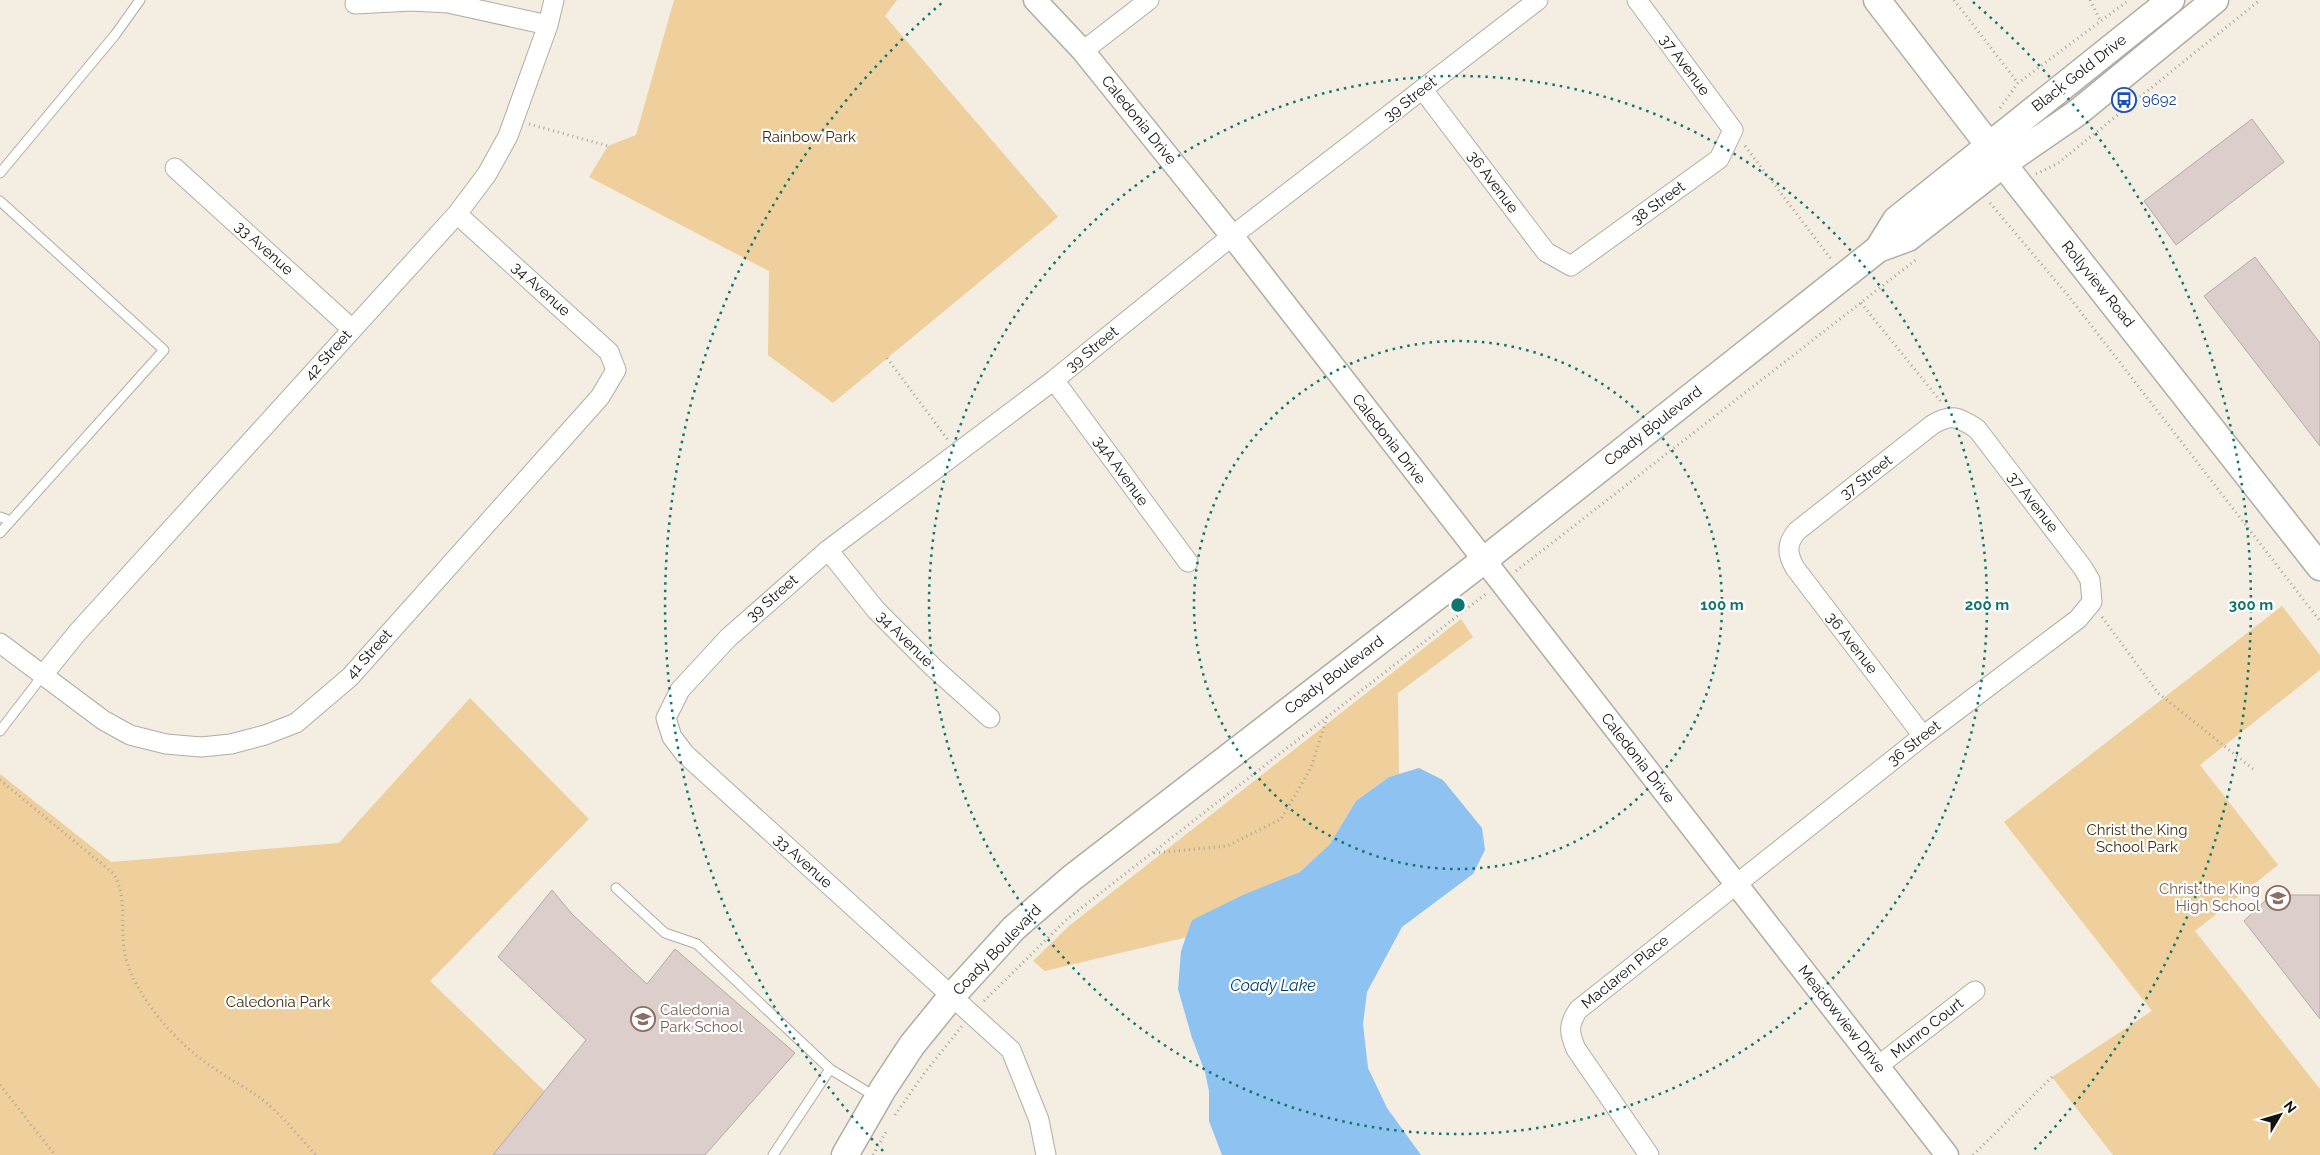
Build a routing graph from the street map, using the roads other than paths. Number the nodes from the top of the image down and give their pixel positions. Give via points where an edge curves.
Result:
1 (140, 0) edge
2 (554, 0) edge
3 (1035, 0) edge
4 (1149, 0) edge
5 (1538, 0) edge
6 (1636, 0) edge
7 (1877, 0) edge
8 (2171, 0) edge
9 (2215, 0) edge
10 (355, 4) dead end
11 (548, 25) junction
12 (1083, 51) junction
13 (1423, 90) junction
14 (1733, 130) joint
15 (2003, 164) junction
16 (175, 168) dead end
17 (0, 173) edge
18 (0, 202) edge
19 (457, 214) junction
20 (1232, 236) junction
21 (1571, 266) joint
22 (352, 329) junction
23 (616, 370) joint
24 (1054, 380) junction
25 (1953, 417) joint
26 (0, 518) edge
27 (11, 521) junction
28 (0, 533) edge
29 (1788, 547) joint
30 (828, 550) junction
31 (1483, 561) junction
32 (1188, 562) dead end
33 (2320, 567) edge
34 (2092, 602) joint
35 (0, 643) edge
36 (43, 675) junction
37 (666, 718) joint
38 (990, 718) dead end
39 (0, 731) edge
40 (1923, 736) junction
41 (1736, 884) junction
42 (616, 888) dead end
43 (1975, 991) dead end
44 (951, 997) junction
45 (1878, 1066) junction
46 (830, 1069) junction
47 (878, 1098) junction
48 (773, 1155) edge
49 (845, 1155) edge
50 (1046, 1155) edge
51 (1649, 1155) edge
52 (1948, 1155) edge

1 - 17 lane via 115,35
2 - 11 street, 42 Street
3 - 12 street, Caledonia Drive
4 - 12 street
5 - 13 street, 39 Street
6 - 14 street, 37 Avenue
7 - 15 main road, Rollyview Road
8 - 15 main road, Black Gold Drive
9 - 15 main road, Black Gold Drive via 2077,113
10 - 11 street via 448,3
11 - 19 street, 42 Street via 508,136 487,174
12 - 20 street, Caledonia Drive
13 - 20 street, 39 Street
13 - 21 street, 36 Avenue via 1546,252
14 - 21 street, 38 Street via 1719,159
15 - 31 main road, Coady Boulevard via 1896,220 1878,248
15 - 33 main road, Rollyview Road
16 - 22 street, 33 Avenue
18 - 27 lane via 164,350
19 - 22 street, 42 Street
19 - 23 street, 34 Avenue via 609,352
20 - 24 street, 39 Street
20 - 31 street, Caledonia Drive
22 - 36 street, 42 Street via 77,633
23 - 36 street, 41 Street via 600,397 350,677 296,723 231,744 201,747 166,744 130,734 102,720
24 - 30 street, 39 Street
24 - 32 street, 34A Avenue
25 - 29 street, 37 Street via 1943,418 1932,425 1797,530 1789,539
25 - 34 street, 37 Avenue via 1977,429 2084,568 2090,580
26 - 27 lane
27 - 28 lane
29 - 40 street, 36 Avenue via 1795,568
30 - 37 street, 39 Street via 728,638 680,690
30 - 38 street, 34 Avenue via 876,610
31 - 41 street, Caledonia Drive
31 - 44 main road, Coady Boulevard via 1073,877 1014,928
34 - 40 street, 36 Street via 2078,619
35 - 36 street, 41 Street
36 - 39 lane
37 - 44 street, 33 Avenue via 672,737 686,754
40 - 41 street, 36 Street
41 - 45 street, Meadowview Drive
41 - 51 street, Maclaren Place via 1578,1010 1570,1022 1569,1035 1576,1049
42 - 46 lane via 665,933 697,944
43 - 45 street, Munro Court
44 - 47 main road, Coady Boulevard via 912,1045
44 - 50 street, 33 Avenue via 1011,1050 1038,1120
45 - 52 street, Meadowview Drive
46 - 47 lane
46 - 48 lane
47 - 49 main road, Coady Boulevard

